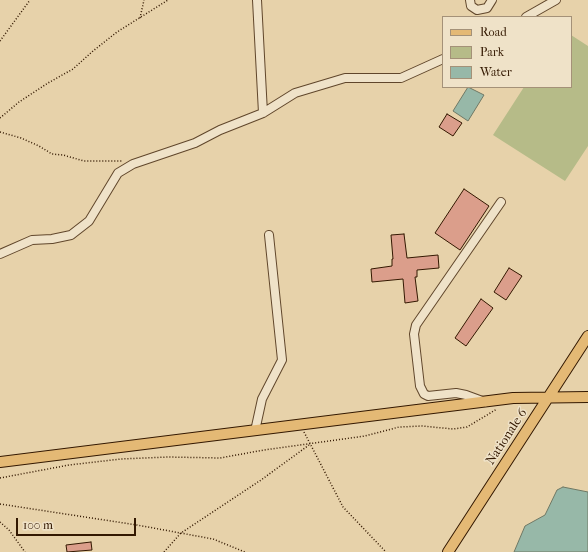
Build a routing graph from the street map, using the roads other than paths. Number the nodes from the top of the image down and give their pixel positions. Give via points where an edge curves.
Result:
1 (257, 0) edge
2 (470, 0) edge
3 (492, 0) edge
4 (556, 0) edge
5 (528, 16) edge
6 (442, 59) edge
7 (263, 113) junction
8 (501, 202) dead end
9 (269, 235) dead end
10 (0, 254) edge
11 (588, 336) edge
12 (550, 397) junction
13 (588, 397) edge
14 (486, 402) junction
15 (255, 431) junction
16 (0, 462) edge
17 (448, 552) edge

1 - 7 street
2 - 3 street via 471,6 477,10 487,8
4 - 5 street
6 - 7 street via 401,78 345,78 296,93
7 - 10 street via 194,143 133,164 118,173 89,221 71,235 32,240
8 - 14 street via 416,325 414,334 420,386 424,394 428,396 456,393
9 - 15 street via 282,360 262,398
11 - 12 main road, Nationale 6
12 - 13 main road
12 - 14 main road
12 - 17 main road, Nationale 6
14 - 15 main road
15 - 16 main road

